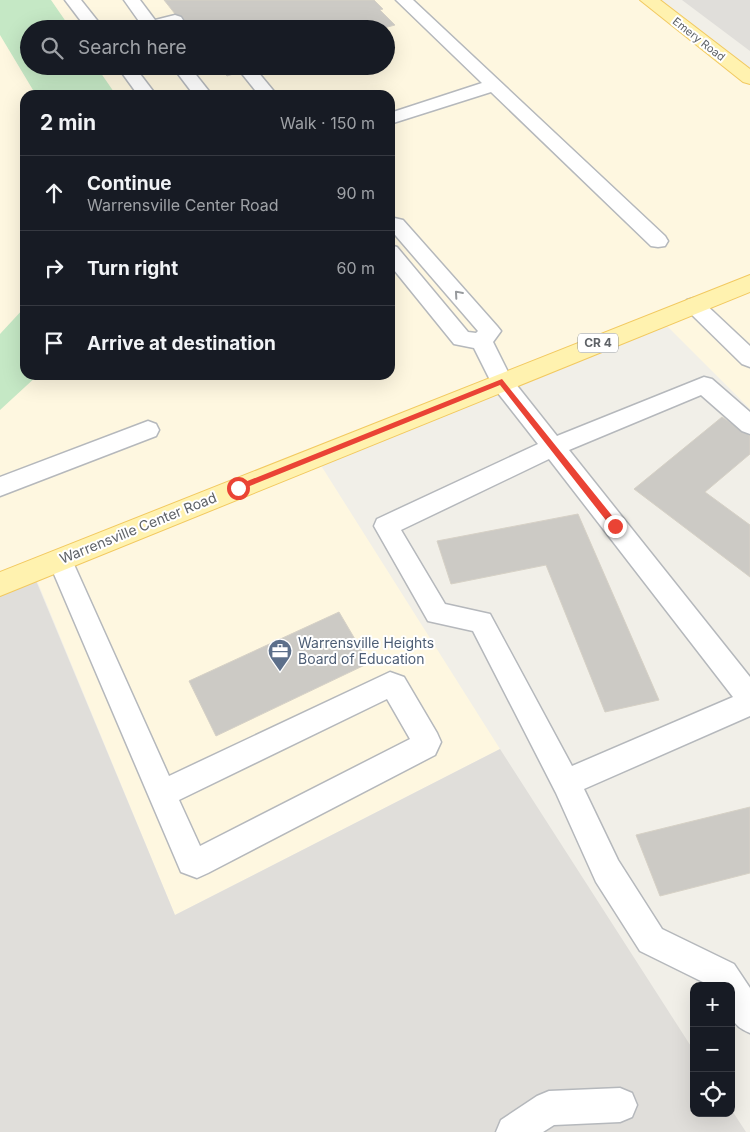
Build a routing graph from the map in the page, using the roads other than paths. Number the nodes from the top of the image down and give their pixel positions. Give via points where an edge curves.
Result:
1 (73, 0) edge
2 (132, 0) edge
3 (404, 0) edge
4 (649, 0) edge
5 (89, 20) edge
6 (142, 20) edge
7 (132, 75) edge
8 (187, 75) edge
9 (250, 75) edge
10 (750, 78) edge
11 (494, 84) junction
12 (143, 90) edge
13 (199, 90) edge
14 (264, 90) edge
15 (395, 117) edge
16 (395, 224) edge
17 (658, 241) dead end
18 (395, 258) edge
19 (750, 283) edge
20 (694, 305) junction
21 (750, 330) edge
22 (730, 340) junction
23 (481, 341) junction
24 (750, 359) edge
25 (502, 382) junction
26 (750, 425) edge
27 (148, 430) dead end
28 (553, 447) junction
29 (0, 487) edge
30 (60, 560) junction
31 (0, 584) edge
32 (750, 698) edge
33 (750, 703) edge
34 (566, 783) junction
35 (161, 794) junction
36 (728, 982) edge
37 (735, 993) edge
38 (750, 1017) edge
39 (620, 1105) dead end
40 (513, 1132) edge

1 - 5 lane
2 - 6 lane
3 - 11 lane
4 - 10 main road, Emery Road
7 - 12 lane
8 - 13 lane
9 - 14 lane
11 - 15 lane
11 - 17 lane
23 -> 16 lane via 490,331
18 - 23 lane via 462,339
19 - 20 main road, Warrensville Center Road / CR 4
20 - 22 lane
20 - 25 main road, Warrensville Center Road / CR 4
21 - 22 lane
22 - 24 lane
23 - 25 lane
25 - 28 lane
25 - 30 main road, Warrensville Center Road / CR 4
26 - 28 lane via 704,385
27 - 29 lane
28 - 32 lane
28 - 34 lane via 386,526 437,613 481,622
30 - 31 main road, Warrensville Center Road / CR 4
30 - 35 lane
33 - 34 lane
34 - 36 lane via 607,871 651,940 723,975
35 - 35 lane via 192,862 197,863 425,746 427,742 390,684
37 - 38 lane
39 - 40 lane via 549,1108

